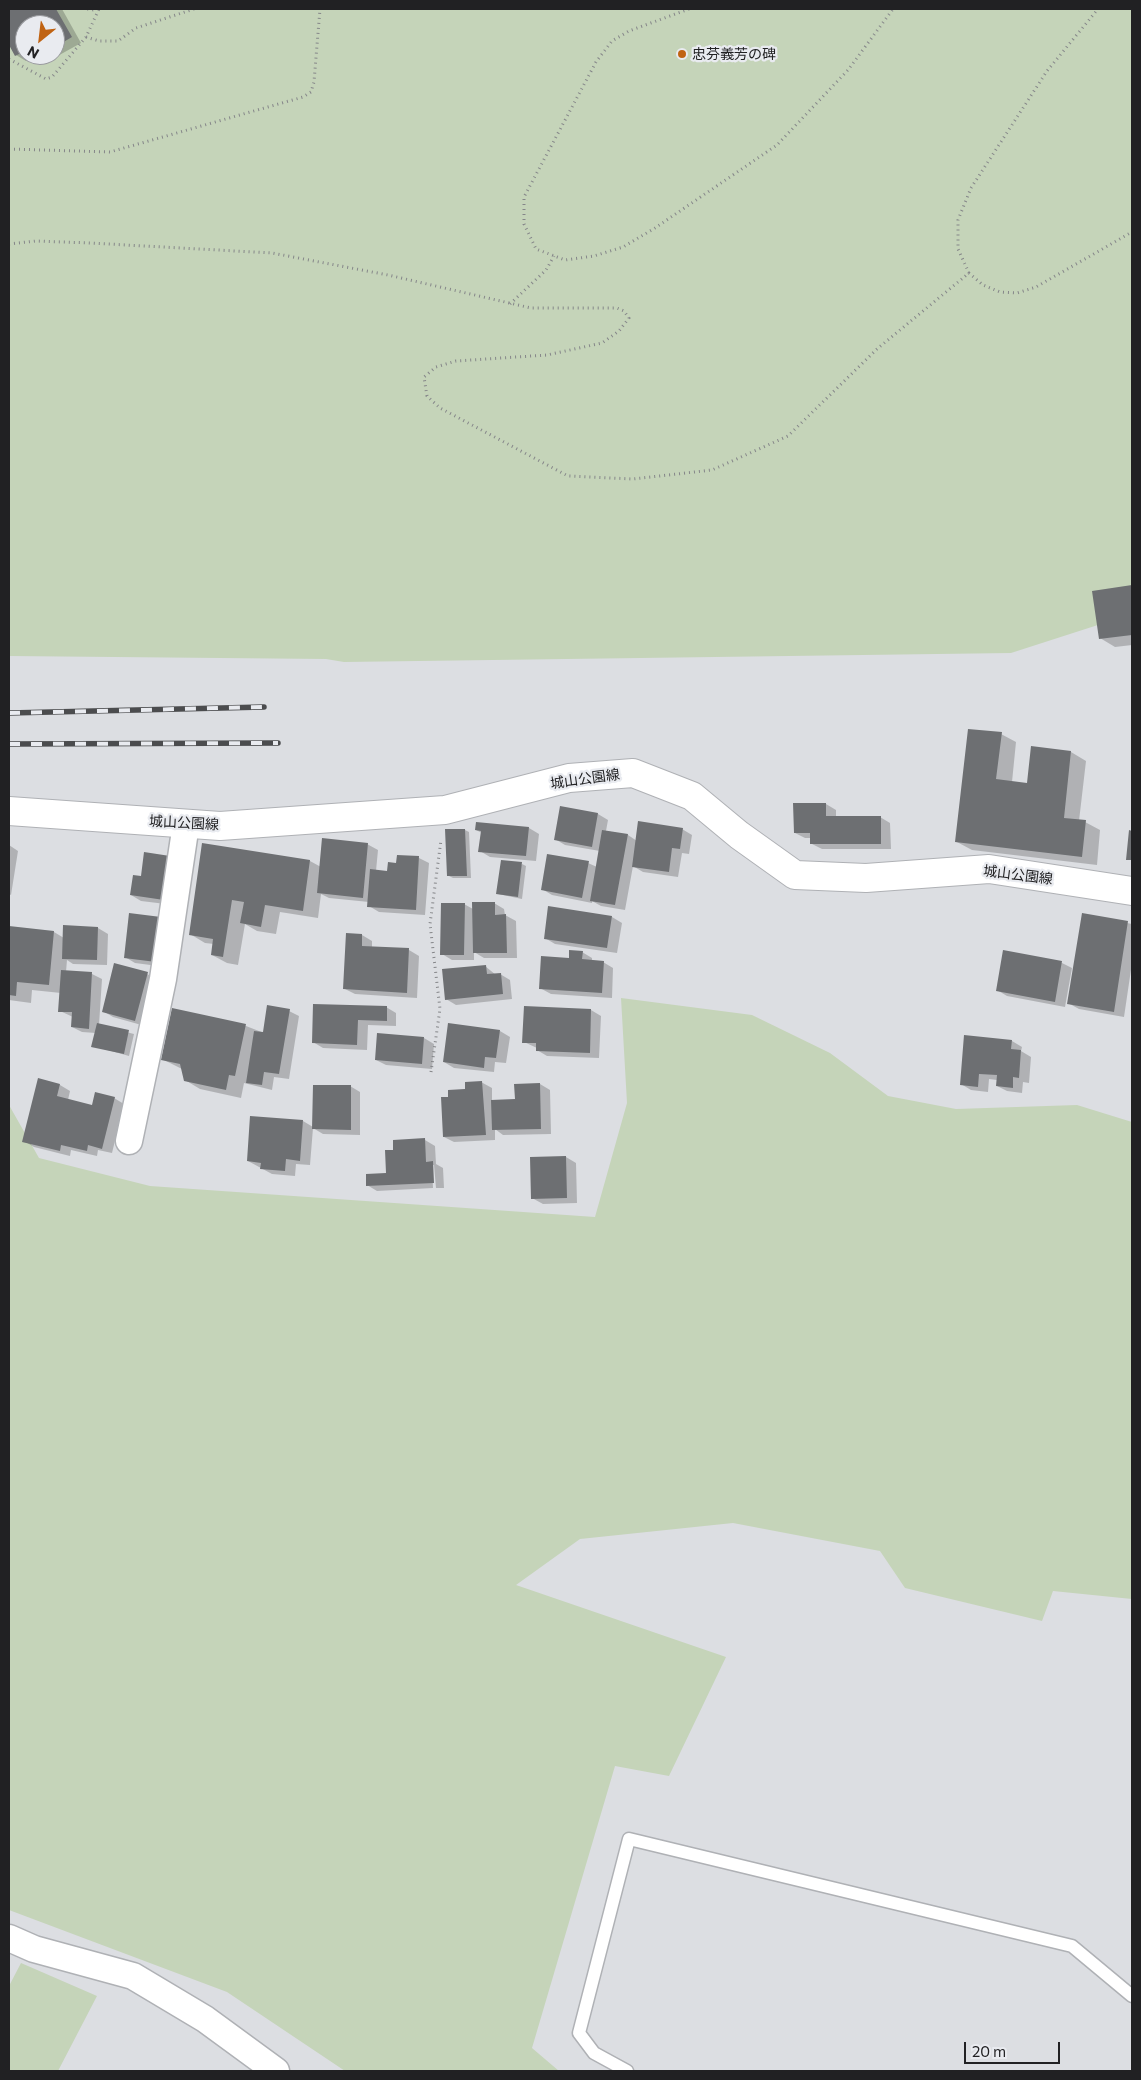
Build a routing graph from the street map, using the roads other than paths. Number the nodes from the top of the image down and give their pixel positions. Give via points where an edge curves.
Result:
1 (9, 811) edge
2 (186, 824) junction
3 (1132, 891) edge
4 (129, 1141) dead end
5 (9, 1938) edge
6 (1132, 1996) edge
7 (276, 2071) edge
8 (627, 2071) edge

1 - 2 street, 城山公園線
2 - 3 street, 城山公園線 via 220,826 445,810 568,778 632,773 692,796 795,875 866,878 989,869
2 - 4 street via 163,979
5 - 7 street via 34,1949 133,1976 205,2020
6 - 8 lane via 1072,1946 629,1839 579,2033 594,2053

